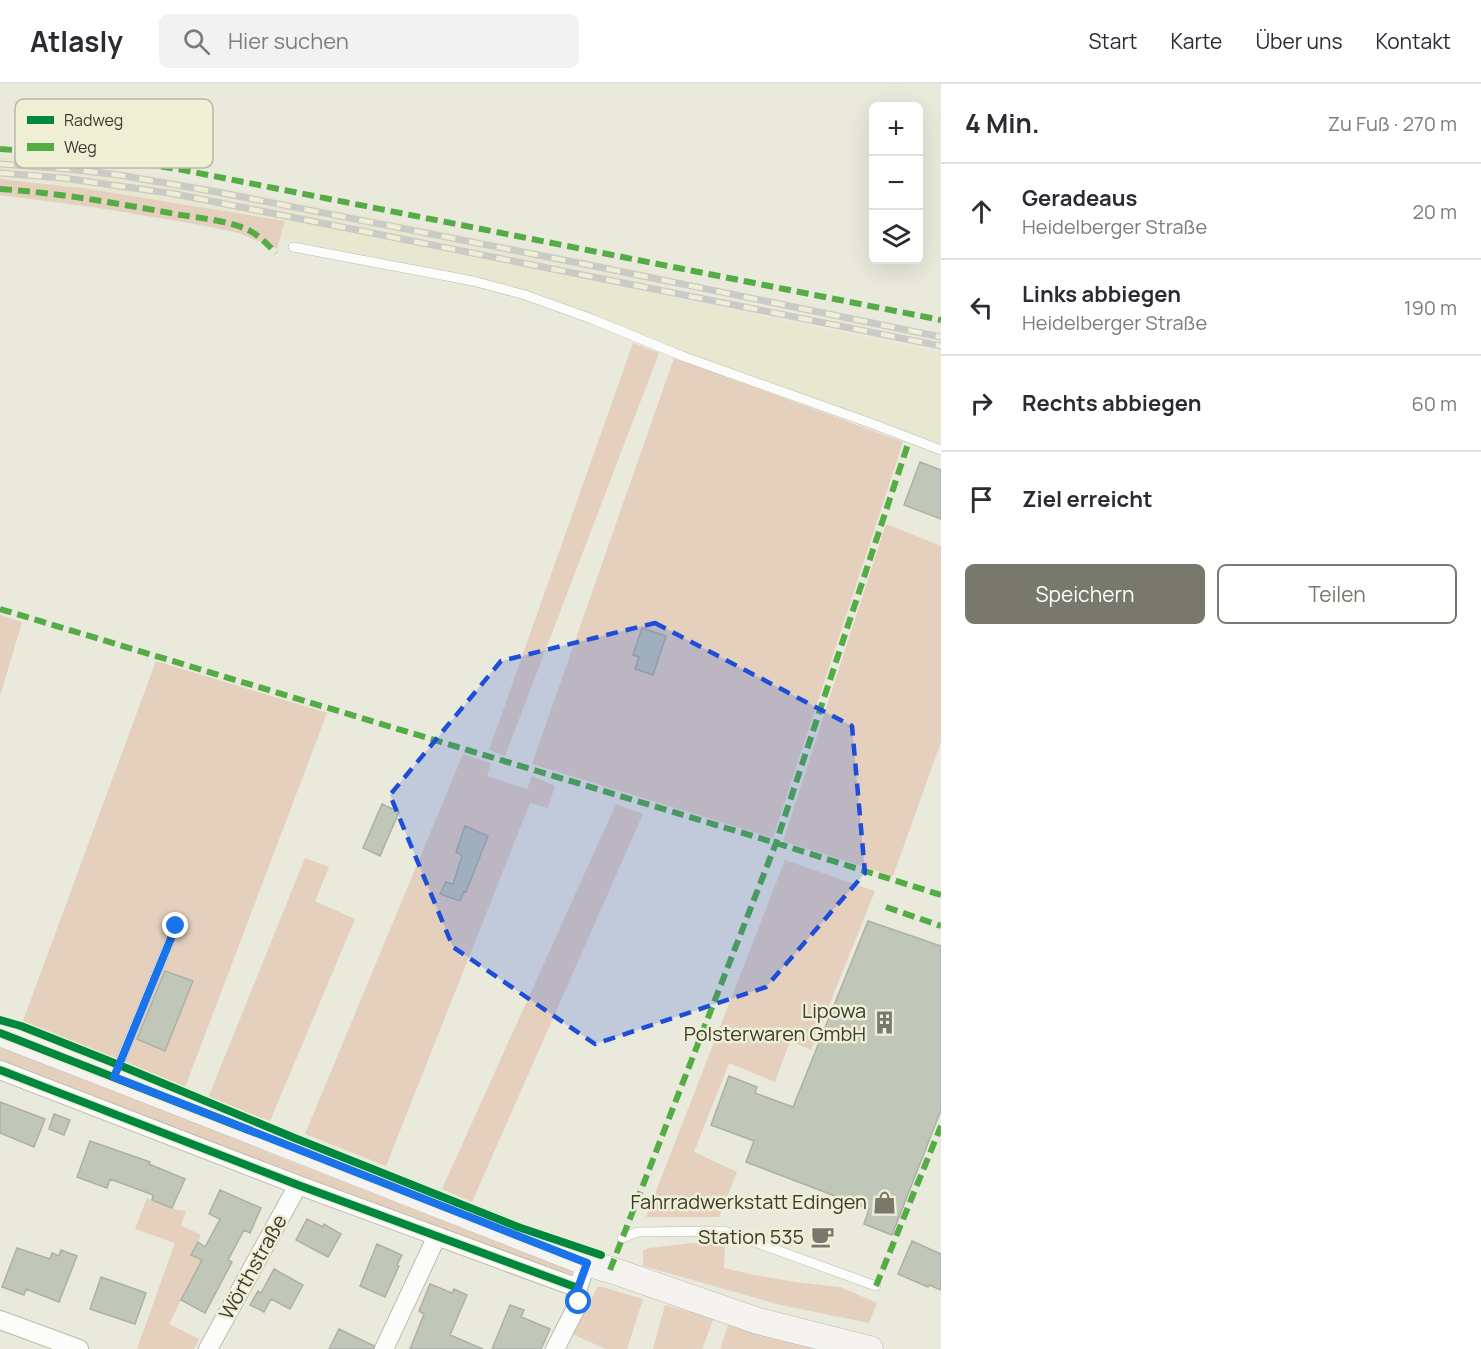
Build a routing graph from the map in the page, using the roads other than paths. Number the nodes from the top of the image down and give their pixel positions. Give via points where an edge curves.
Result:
1 (293, 247) dead end
2 (941, 450) edge
3 (176, 926) dead end
4 (0, 1033) edge
5 (0, 1070) edge
6 (114, 1077) junction
7 (298, 1185) junction
8 (437, 1236) junction
9 (622, 1238) dead end
10 (587, 1263) junction
11 (876, 1286) dead end
12 (578, 1288) junction
13 (0, 1320) edge
14 (80, 1349) edge
15 (208, 1349) edge
16 (384, 1349) edge
17 (555, 1349) edge
18 (870, 1349) edge

1 - 2 lane via 473,281 525,295 873,424 909,442
3 - 6 lane
4 - 6 main road
5 - 7 street
6 - 10 main road
7 - 8 street
7 - 15 street, Wörthstraße
8 - 12 street
8 - 16 street
9 - 11 lane via 638,1232 724,1232
10 - 12 street
10 - 18 main road via 758,1321
12 - 17 street via 579,1302
13 - 14 street

